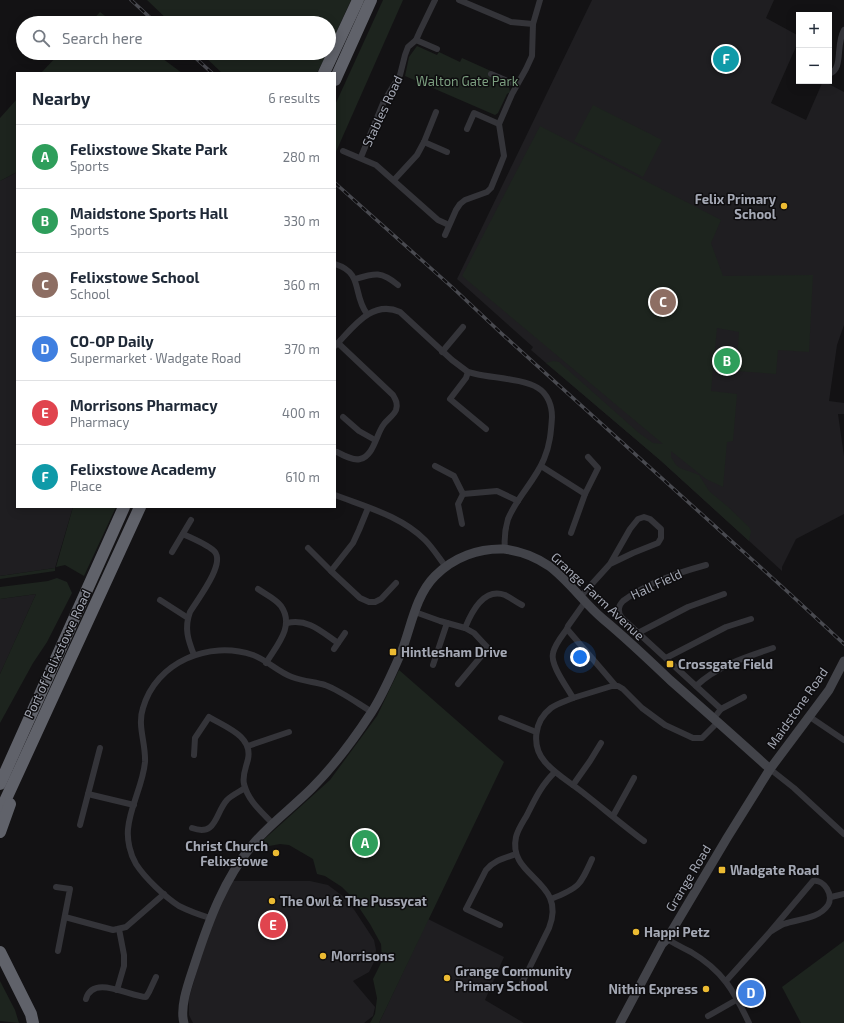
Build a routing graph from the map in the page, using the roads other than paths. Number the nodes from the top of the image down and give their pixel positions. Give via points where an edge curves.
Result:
1 (358, 0) edge
2 (371, 0) edge
3 (435, 0) edge
4 (459, 0) edge
5 (540, 0) edge
6 (533, 24) junction
7 (844, 30) edge
8 (416, 40) junction
9 (336, 47) edge
10 (437, 49) dead end
11 (843, 59) edge
12 (330, 60) edge
13 (324, 72) edge
14 (491, 74) dead end
15 (832, 74) edge
16 (336, 78) edge
17 (516, 85) junction
18 (436, 112) dead end
19 (499, 124) junction
20 (467, 129) dead end
21 (424, 142) junction
22 (343, 151) dead end
23 (447, 152) dead end
24 (361, 157) junction
25 (394, 180) junction
26 (449, 225) junction
27 (445, 235) dead end
28 (336, 264) edge
29 (355, 279) junction
30 (398, 286) dead end
31 (367, 314) junction
32 (463, 327) dead end
33 (337, 345) edge
34 (442, 352) junction
35 (468, 372) junction
36 (343, 417) dead end
37 (486, 429) dead end
38 (375, 440) junction
39 (337, 452) dead end
40 (588, 457) dead end
41 (435, 466) dead end
42 (541, 466) junction
43 (463, 494) junction
44 (585, 494) junction
45 (336, 495) edge
46 (518, 502) junction
47 (124, 508) edge
48 (140, 508) edge
49 (368, 508) junction
50 (191, 520) dead end
51 (462, 524) dead end
52 (571, 533) dead end
53 (183, 534) junction
54 (308, 548) dead end
55 (505, 549) junction
56 (172, 552) dead end
57 (610, 564) junction
58 (706, 565) dead end
59 (446, 566) junction
60 (331, 571) junction
61 (396, 583) dead end
62 (258, 590) dead end
63 (724, 594) dead end
64 (583, 599) junction
65 (160, 600) dead end
66 (522, 605) dead end
67 (415, 612) junction
68 (621, 617) junction
69 (188, 618) junction
70 (752, 618) dead end
71 (287, 623) junction
72 (447, 623) junction
73 (614, 627) junction
74 (465, 628) junction
75 (567, 629) junction
76 (345, 633) dead end
77 (638, 633) junction
78 (338, 643) junction
79 (773, 648) dead end
80 (334, 649) dead end
81 (194, 655) junction
82 (666, 658) junction
83 (844, 661) edge
84 (266, 662) junction
85 (433, 665) dead end
86 (458, 684) dead end
87 (615, 686) junction
88 (696, 686) junction
89 (744, 697) dead end
90 (573, 698) junction
91 (721, 709) junction
92 (372, 712) junction
93 (31, 713) junction
94 (810, 716) junction
95 (502, 718) dead end
96 (716, 720) junction
97 (289, 732) dead end
98 (536, 732) junction
99 (844, 740) edge
100 (601, 743) dead end
101 (248, 746) junction
102 (100, 748) dead end
103 (194, 755) dead end
104 (0, 767) edge
105 (770, 769) junction
106 (555, 772) junction
107 (16, 777) junction
108 (634, 778) dead end
109 (0, 784) edge
110 (573, 785) junction
111 (245, 788) junction
112 (88, 794) junction
113 (134, 805) junction
114 (0, 812) edge
115 (613, 816) junction
116 (273, 824) junction
117 (80, 825) dead end
118 (192, 828) dead end
119 (0, 832) edge
120 (844, 834) edge
121 (644, 841) dead end
122 (516, 854) junction
123 (592, 859) dead end
124 (56, 887) dead end
125 (164, 894) junction
126 (844, 894) edge
127 (831, 897) junction
128 (551, 899) junction
129 (65, 917) junction
130 (210, 918) junction
131 (500, 925) dead end
132 (119, 930) junction
133 (770, 932) junction
134 (667, 939) junction
135 (58, 951) dead end
136 (0, 952) edge
137 (156, 977) dead end
138 (726, 981) junction
139 (521, 985) dead end
140 (117, 990) junction
141 (86, 999) dead end
142 (738, 999) junction
143 (708, 1016) dead end
144 (34, 1020) edge
145 (181, 1021) edge
146 (620, 1023) edge
147 (749, 1023) edge

1 - 9 highway
2 - 16 highway
3 - 8 street, Stables Road
4 - 6 street via 511,22
5 - 6 street
6 - 17 street via 532,56
7 - 11 street via 840,41
8 - 10 street
8 - 24 street, Stables Road via 404,55 400,75 384,101
11 - 15 street via 842,64
12 - 13 highway
14 - 17 street
17 - 19 street
18 - 21 street
19 - 20 street via 474,113
19 - 26 street via 504,156 490,188 460,204
21 - 23 street
21 - 25 street via 417,155
22 - 24 street
24 - 25 street via 376,164
25 - 26 street via 438,220
26 - 27 street
28 - 29 street via 345,267
29 - 30 street via 381,274
29 - 31 street via 360,300
31 - 33 street
31 - 34 street via 379,309 400,312
32 - 34 street
33 - 38 street via 396,400 395,412
34 - 35 street
35 - 37 street via 450,399
35 - 42 street via 532,384 545,394 551,406 551,427 549,446
36 - 38 street via 359,431
38 - 39 street via 369,454 362,459
40 - 44 street via 598,468
41 - 43 street via 454,476
42 - 44 street
42 - 46 street
43 - 46 street via 497,491
43 - 51 street via 458,504
44 - 52 street
45 - 49 street
46 - 55 street via 506,526
47 - 93 highway, Port of Felixstowe Road
48 - 107 highway, Port of Felixstowe Road
49 - 59 street via 389,516 413,530 428,543
49 - 60 street via 353,543
50 - 53 street
53 - 56 street
53 - 69 street via 210,548 217,555 218,562 215,572
54 - 60 street
55 - 59 street, Grange Farm Avenue via 472,553
55 - 64 street, Grange Farm Avenue via 540,560 560,575
57 - 57 street via 638,519 647,518 659,527 662,535 658,543
57 - 64 street
58 - 68 street, Hall Field via 671,576 627,598 619,607
59 - 67 street, Grange Farm Avenue via 434,577
60 - 61 street via 360,598 369,602 381,599
62 - 71 street via 281,606
63 - 77 street via 688,607
64 - 73 street, Grange Farm Avenue
64 - 75 street
65 - 69 street
66 - 74 street via 505,595 489,596 474,610
67 - 72 street
67 - 92 street, Grange Farm Avenue via 401,653
68 - 73 street
68 - 77 street, Grange Farm Avenue
69 - 81 street via 187,637
70 - 82 street via 726,627
71 - 78 street via 304,622
71 - 84 street via 284,634
72 - 74 street
72 - 85 street
73 - 96 street, Grange Farm Avenue
74 - 86 street via 488,648
75 - 87 street
75 - 90 street via 558,641 552,657
76 - 78 street
77 - 82 street, Grange Farm Avenue
78 - 80 street
79 - 88 street via 723,667 708,675
81 - 84 street via 216,650 231,650
81 - 113 street via 178,662 161,675 145,700 141,720 145,751 144,768
82 - 88 street, Grange Farm Avenue
83 - 94 street, Maidstone Road via 829,690
84 - 92 street via 293,678 328,686
87 - 90 street
87 - 96 street via 623,689 661,723 693,738 706,736
88 - 91 street, Grange Farm Avenue
89 - 91 street
90 - 98 street via 548,711 541,718
91 - 96 street
92 - 116 street, Grange Farm Avenue via 327,772
93 - 104 highway
93 - 109 highway, Port of Felixstowe Road
94 - 99 street
94 - 105 street, Maidstone Road
95 - 98 street
96 - 105 street, Grange Farm Avenue
97 - 101 street
98 - 106 street via 540,754
100 - 110 street
101 - 103 street via 241,736 209,717 195,738
101 - 111 street
102 - 112 street
105 - 120 street
105 - 134 street, Grange Road
106 - 110 street
106 - 122 street via 541,787 518,832
107 - 114 highway, Port of Felixstowe Road
107 - 119 highway
108 - 115 street
110 - 115 street
111 - 116 street via 252,802
111 - 118 street via 227,800 211,827 201,830
112 - 113 street
112 - 117 street
113 - 125 street via 128,828 135,864
115 - 121 street
116 - 130 street, Grange Farm Avenue via 242,860
122 - 128 street via 521,864
122 - 131 street via 497,861 486,870 466,909
123 - 128 street via 579,884
124 - 129 street via 70,889
125 - 130 street via 178,905
125 - 132 street via 126,927
126 - 127 street
127 - 133 street via 828,906 818,913 783,924
127 - 133 street via 822,883 814,881
128 - 139 street via 551,923
129 - 132 street
129 - 135 street
130 - 145 street, Grange Farm Avenue via 186,994
132 - 140 street via 124,966
133 - 138 street
134 - 138 street via 700,958
134 - 146 street, Grange Road
136 - 144 highway
137 - 140 street via 146,996
138 - 142 street
140 - 141 street via 94,988
142 - 143 street
142 - 147 street

